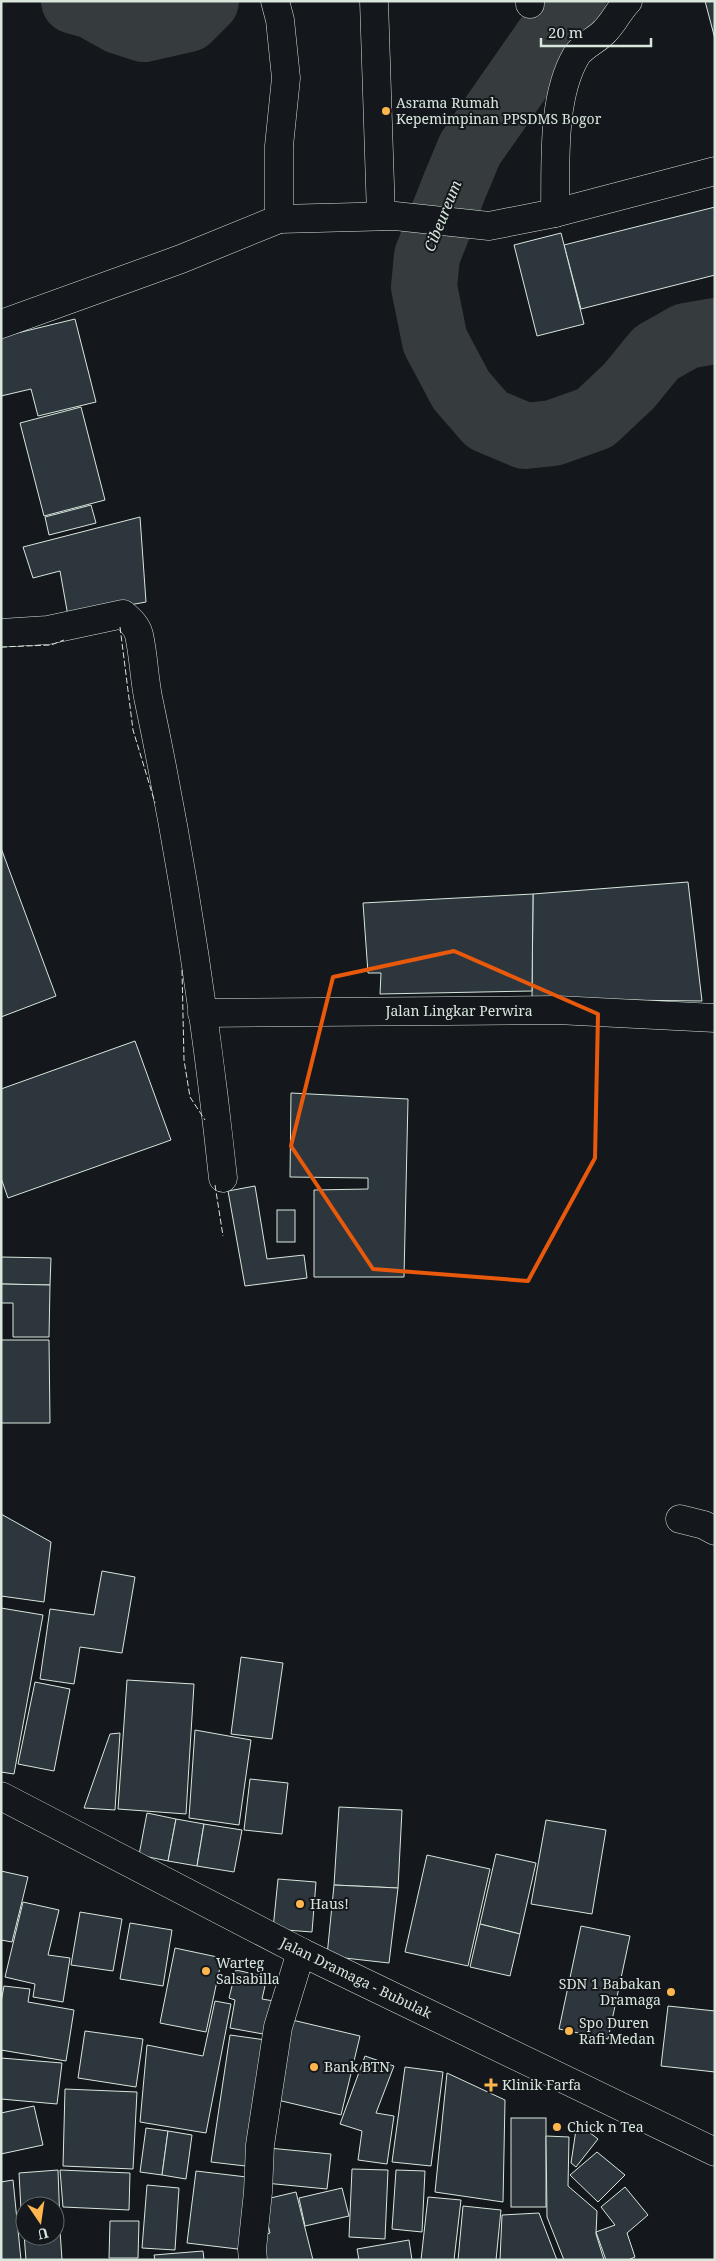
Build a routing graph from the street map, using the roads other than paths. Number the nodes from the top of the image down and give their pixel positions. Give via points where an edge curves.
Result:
1 (275, 1) edge
2 (374, 1) edge
3 (628, 1) edge
4 (715, 171) edge
5 (555, 213) junction
6 (388, 216) junction
7 (279, 219) junction
8 (1, 324) edge
9 (1, 633) edge
10 (202, 1013) junction
11 (715, 1018) edge
12 (224, 1178) dead end
13 (680, 1519) dead end
14 (715, 1531) edge
15 (1, 1796) edge
16 (301, 1952) junction
17 (715, 2152) edge
18 (253, 2260) edge

1 - 7 main road via 286,78 279,146
2 - 6 main road
3 - 5 main road via 606,30 577,55 565,85 558,126
4 - 5 main road
5 - 6 main road via 489,226
6 - 7 main road
7 - 8 main road via 181,259
9 - 10 main road via 48,630 123,614 135,625 165,777
10 - 11 main road, Jalan Lingkar Perwira via 557,1010
10 - 12 main road
13 - 14 main road
15 - 16 main road, Jalan Dramaga - Bubulak
16 - 17 main road, Jalan Dramaga - Bubulak
16 - 18 main road via 278,2026 260,2145

